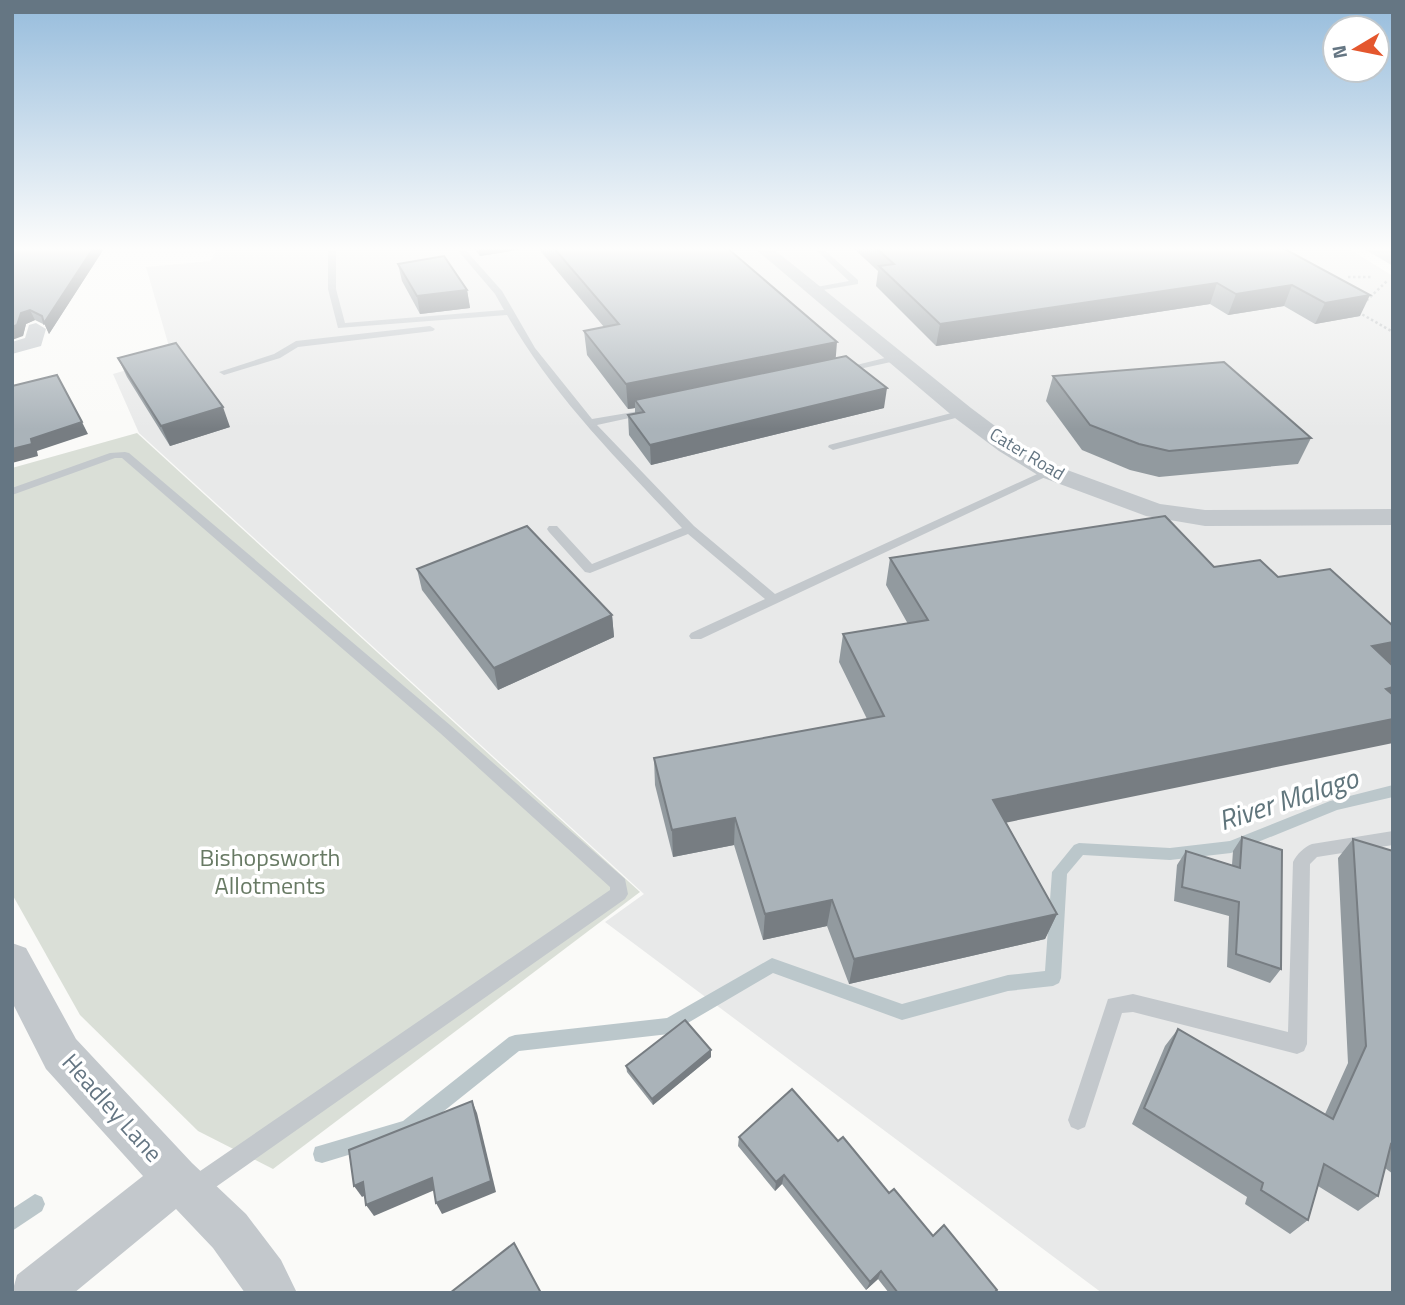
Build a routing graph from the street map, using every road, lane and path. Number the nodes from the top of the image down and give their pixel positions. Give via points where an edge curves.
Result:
1 (337, 308) edge
2 (507, 308) edge
3 (836, 308) edge
4 (1356, 308) edge
5 (509, 312) junction
6 (453, 318) junction
7 (36, 329) edge
8 (1393, 332) edge
9 (12, 348) edge
10 (897, 358) junction
11 (224, 372) dead end
12 (831, 372) edge
13 (670, 406) edge
14 (963, 413) junction
15 (589, 423) junction
16 (833, 447) dead end
17 (1050, 472) junction
18 (12, 492) edge
19 (1393, 517) edge
20 (553, 529) dead end
21 (690, 529) junction
22 (774, 600) junction
23 (696, 636) dead end
24 (1393, 838) edge
25 (12, 961) edge
26 (1078, 1120) dead end
27 (183, 1185) junction
28 (35, 1293) edge
29 (272, 1293) edge

1 - 6 lane via 341,326
2 - 5 lane
3 - 10 street, Cater Road
4 - 8 path
5 - 6 lane
5 - 15 lane via 531,349
6 - 11 lane via 439,327 296,344 277,356
7 - 9 street via 34,342
10 - 12 lane
10 - 14 street, Cater Road
13 - 15 lane
14 - 16 lane
14 - 17 street, Cater Road
15 - 21 lane
17 - 19 street, Cater Road via 1155,511 1205,518
17 - 22 lane
18 - 27 lane via 125,455 619,884 619,894
20 - 21 lane via 590,569
21 - 22 lane
22 - 23 lane
24 - 26 lane via 1312,852 1302,862 1297,1044 1133,1003 1115,1005
25 - 27 street, Headley Lane via 61,1054
27 - 28 street
27 - 29 street, Headley Lane via 259,1267

